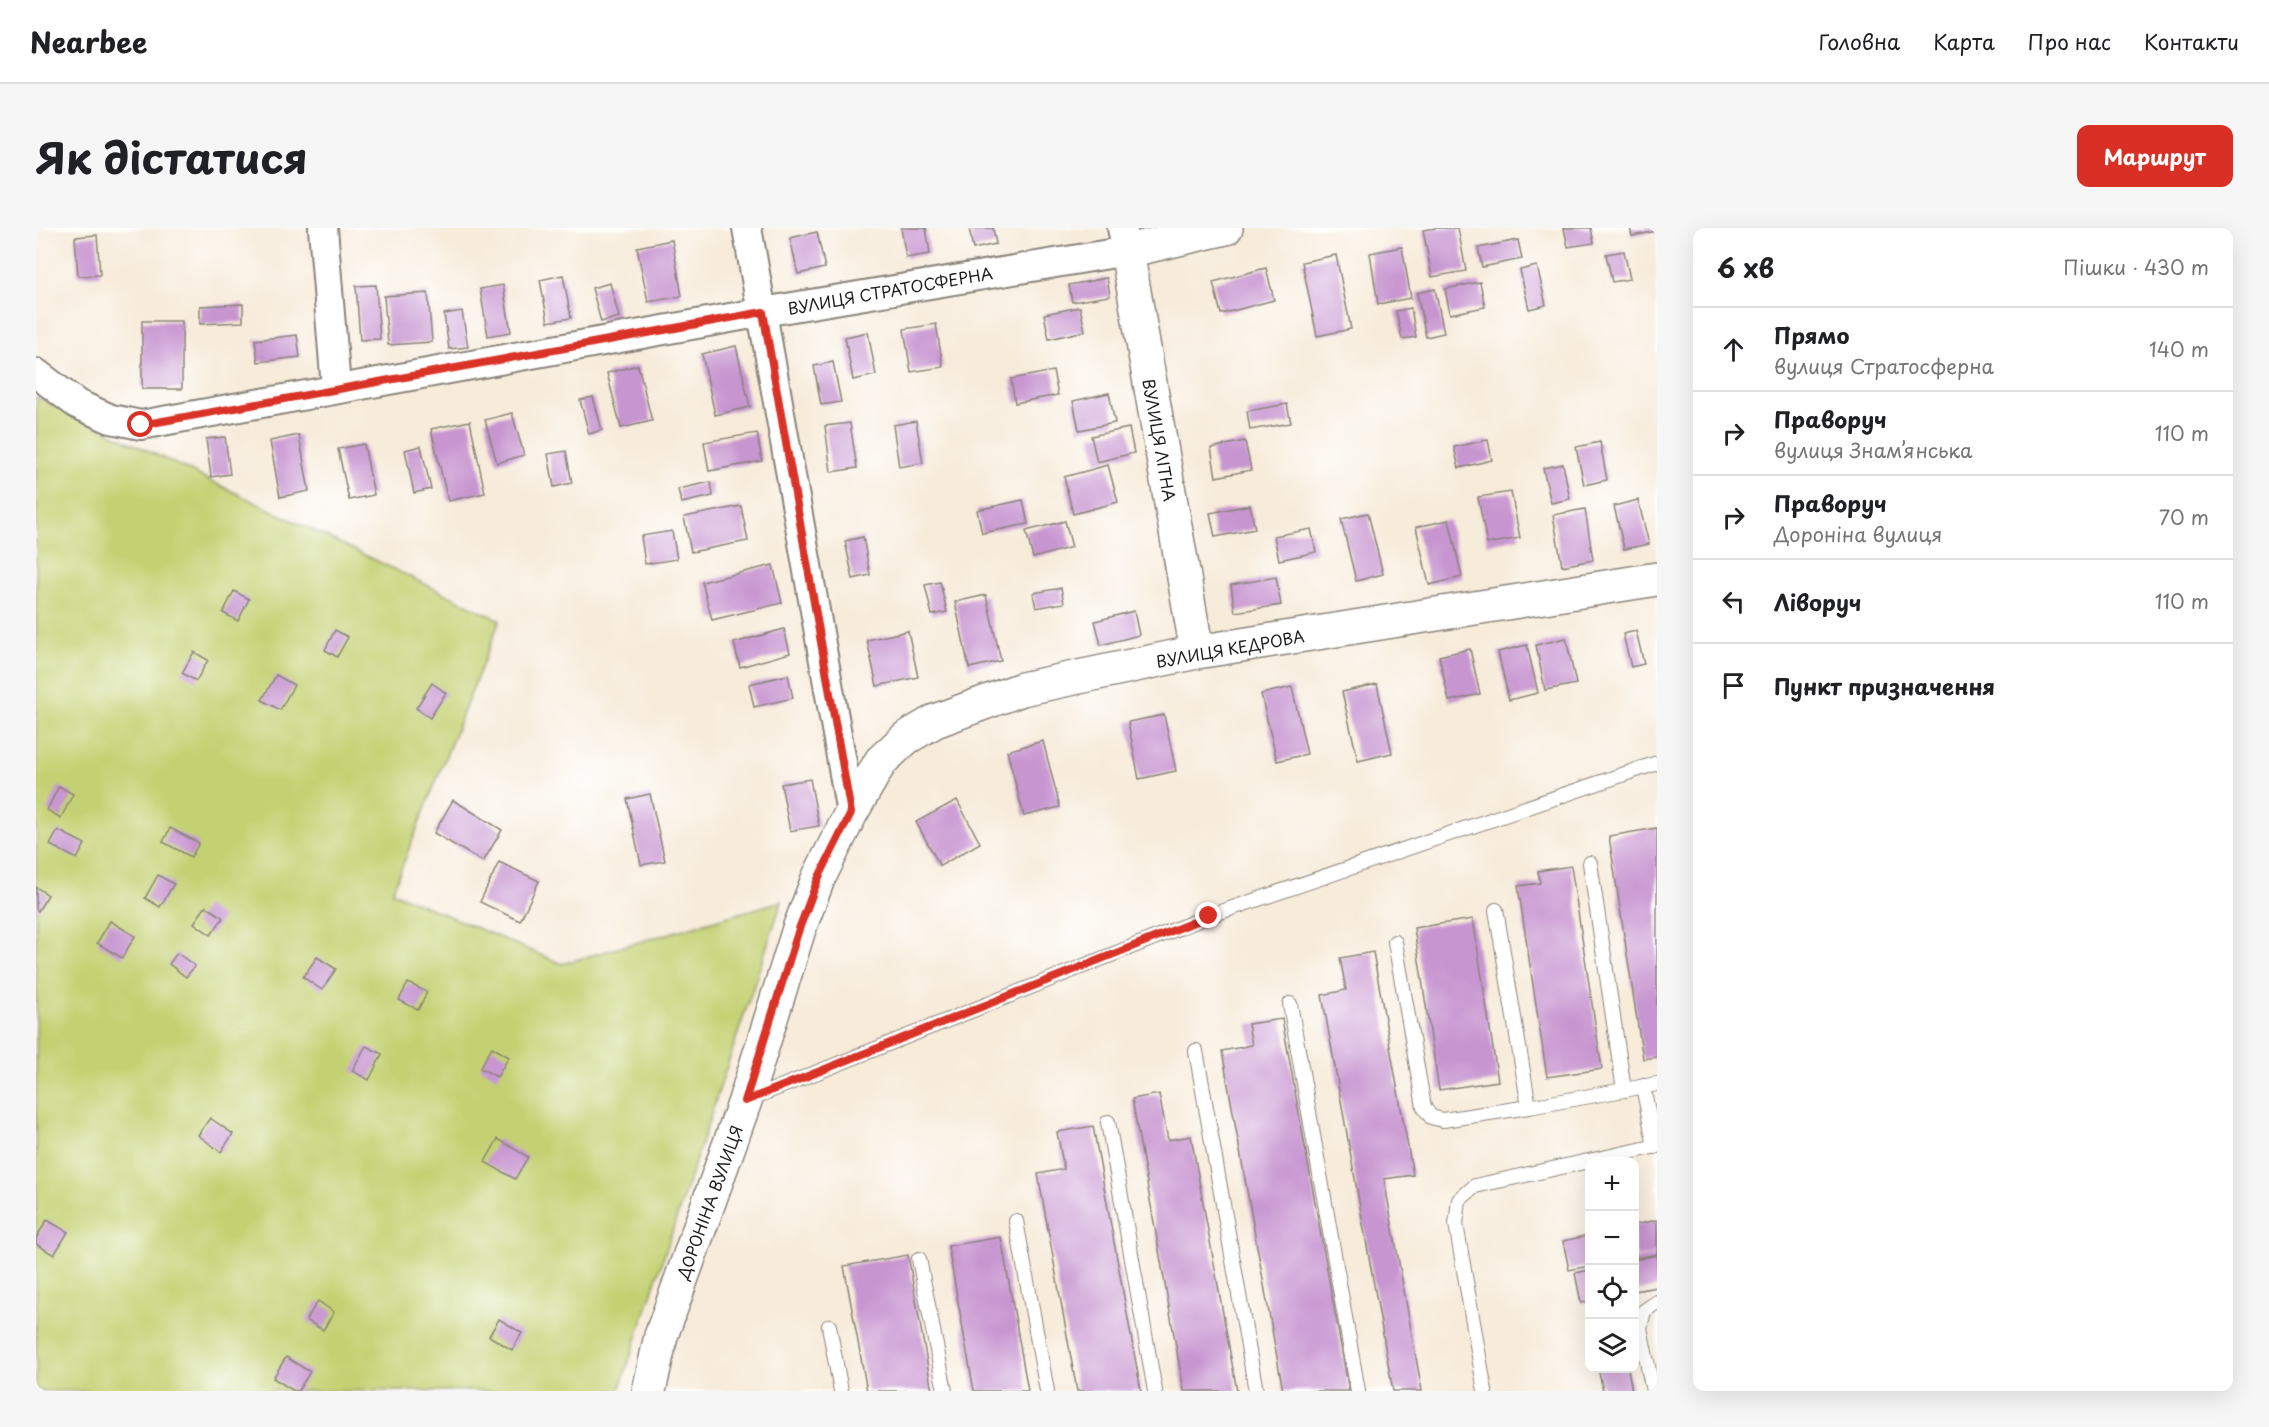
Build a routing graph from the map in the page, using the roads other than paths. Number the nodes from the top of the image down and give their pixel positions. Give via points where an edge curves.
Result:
1 (323, 228) edge
2 (747, 228) edge
3 (1226, 228) edge
4 (1125, 239) edge
5 (763, 312) junction
6 (36, 373) edge
7 (336, 388) junction
8 (1657, 579) edge
9 (1197, 652) junction
10 (1657, 763) edge
11 (851, 813) junction
12 (1590, 863) dead end
13 (1496, 910) dead end
14 (1395, 942) dead end
15 (1290, 1004) dead end
16 (1196, 1051) dead end
17 (1657, 1084) edge
18 (1643, 1086) junction
19 (1624, 1090) junction
20 (745, 1101) junction
21 (1529, 1107) junction
22 (1108, 1122) dead end
23 (1656, 1146) edge
24 (1016, 1221) dead end
25 (919, 1258) dead end
26 (1657, 1302) edge
27 (829, 1326) dead end
28 (649, 1391) edge
29 (841, 1391) edge
30 (945, 1391) edge
31 (1047, 1391) edge
32 (1155, 1391) edge
33 (1256, 1391) edge
34 (1358, 1391) edge
35 (1485, 1391) edge
36 (1653, 1391) edge

1 - 7 street
2 - 5 street
3 - 4 street, ВУЛИЦЯ СТРАТОСФЕРНА
4 - 5 street, ВУЛИЦЯ СТРАТОСФЕРНА
4 - 9 street, ВУЛИЦЯ ЛІТНА
5 - 7 street, ВУЛИЦЯ СТРАТОСФЕРНА
5 - 11 street
6 - 7 street, ВУЛИЦЯ СТРАТОСФЕРНА via 77,404 111,419 141,425
8 - 9 street, ВУЛИЦЯ КЕДРОВА
9 - 11 street, ВУЛИЦЯ КЕДРОВА via 1022,689 935,721 906,738 881,761
10 - 20 lane via 1209,916
11 - 20 street, ДОРОНІНА ВУЛИЦЯ via 818,879 799,929
12 - 19 lane
13 - 21 lane
14 - 21 lane via 1424,1107 1431,1117 1443,1120
15 - 34 lane
16 - 33 lane
17 - 18 lane
18 - 19 lane
18 - 23 lane
19 - 21 lane
20 - 28 street, ДОРОНІНА ВУЛИЦЯ via 661,1336
22 - 32 lane
23 - 35 lane via 1475,1186 1459,1200 1456,1224
24 - 31 lane
25 - 30 lane
26 - 36 lane via 1644,1311 1640,1328
27 - 29 lane

